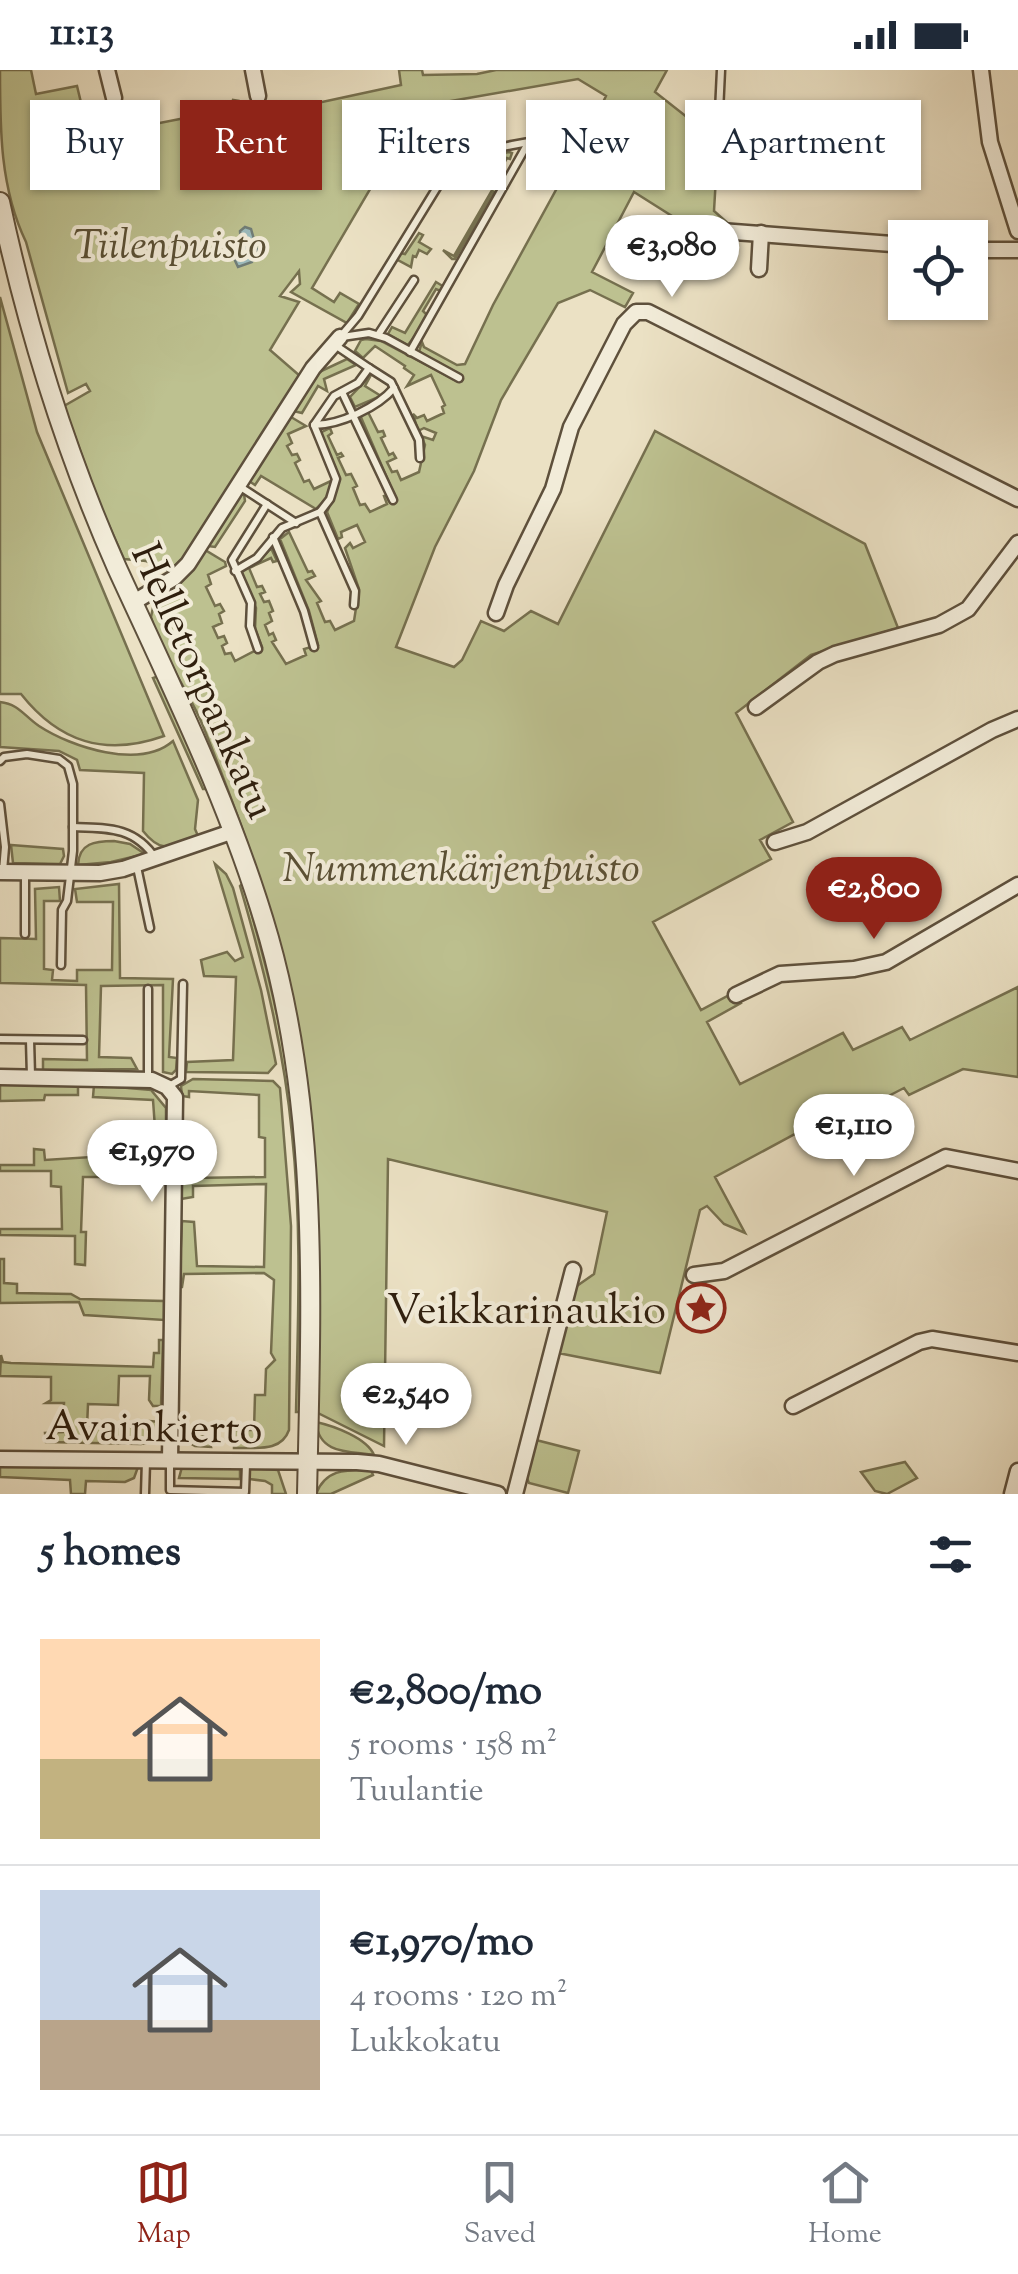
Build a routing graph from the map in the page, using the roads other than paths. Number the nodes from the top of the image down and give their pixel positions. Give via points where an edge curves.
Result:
1 (108, 70) edge
2 (253, 70) edge
3 (722, 70) edge
4 (980, 70) edge
5 (258, 96) dead end
6 (114, 98) dead end
7 (720, 100) edge
8 (526, 144) edge
9 (526, 148) edge
10 (0, 202) edge
11 (721, 231) dead end
12 (1018, 231) edge
13 (761, 233) junction
14 (888, 244) edge
15 (988, 250) edge
16 (1018, 250) edge
17 (759, 270) dead end
18 (414, 280) dead end
19 (378, 335) junction
20 (337, 341) junction
21 (410, 352) junction
22 (369, 368) junction
23 (459, 378) dead end
24 (394, 388) junction
25 (342, 392) junction
26 (354, 414) junction
27 (314, 425) junction
28 (420, 458) dead end
29 (238, 485) junction
30 (1018, 499) edge
31 (393, 500) dead end
32 (267, 504) junction
33 (320, 512) junction
34 (296, 523) junction
35 (272, 536) junction
36 (1018, 542) edge
37 (235, 571) junction
38 (134, 602) junction
39 (354, 605) dead end
40 (496, 613) dead end
41 (314, 647) dead end
42 (258, 649) dead end
43 (756, 707) dead end
44 (1018, 719) edge
45 (0, 762) edge
46 (0, 804) edge
47 (73, 827) junction
48 (234, 831) junction
49 (776, 842) dead end
50 (157, 860) junction
51 (136, 866) junction
52 (1, 872) edge
53 (26, 872) junction
54 (70, 873) junction
55 (1018, 885) edge
56 (150, 928) dead end
57 (25, 934) dead end
58 (61, 965) dead end
59 (183, 984) dead end
60 (148, 989) dead end
61 (736, 995) dead end
62 (0, 1039) edge
63 (30, 1040) junction
64 (83, 1040) dead end
65 (0, 1077) edge
66 (31, 1078) junction
67 (148, 1080) junction
68 (168, 1087) junction
69 (1018, 1171) edge
70 (573, 1270) dead end
71 (694, 1275) dead end
72 (1018, 1353) edge
73 (793, 1406) dead end
74 (0, 1458) edge
75 (146, 1460) junction
76 (170, 1461) junction
77 (246, 1462) junction
78 (308, 1462) junction
79 (1018, 1471) edge
80 (468, 1490) edge
81 (177, 1492) edge
82 (245, 1493) edge
83 (145, 1494) edge
84 (306, 1494) edge
85 (498, 1494) edge
86 (514, 1494) edge
87 (1012, 1494) edge

1 - 6 street
2 - 5 street
3 - 7 lane
4 - 12 street via 990,142
8 - 20 lane via 452,163
9 - 21 lane
10 - 38 street, Helletorpankatu via 60,422
11 - 13 street
13 - 14 street
13 - 17 street
15 - 16 street
18 - 19 lane
19 - 20 lane
19 - 21 lane
20 - 22 lane
20 - 29 street via 312,368
21 - 23 lane
22 - 24 lane
22 - 25 lane
24 - 26 lane
24 - 28 lane via 419,440
25 - 26 lane
25 - 27 lane
26 - 27 lane
26 - 31 lane
27 - 33 lane via 336,479
29 - 32 lane
29 - 38 street via 188,564
30 - 40 street via 648,312 636,312 571,426 553,489
32 - 34 lane
32 - 37 lane via 234,554
33 - 34 lane
33 - 39 lane via 355,591
34 - 35 lane
35 - 37 lane via 257,558
35 - 41 lane
36 - 43 street via 968,609 835,654
37 - 42 lane via 252,609
38 - 48 street, Helletorpankatu
44 - 49 street via 807,832
45 - 47 lane via 27,754 68,766
46 - 52 lane
47 - 50 lane via 119,828 138,837
47 - 54 lane
48 - 50 street
48 - 78 street, Helletorpankatu via 270,942 304,1139
50 - 51 street
51 - 54 street
51 - 56 lane
52 - 53 street
53 - 54 street
53 - 57 lane
54 - 58 lane
55 - 61 street via 886,962 780,974
59 - 68 lane via 181,1079
60 - 67 lane
62 - 63 lane
63 - 64 lane
63 - 66 lane
65 - 66 street
66 - 67 street
67 - 68 street
68 - 76 street via 175,1098
69 - 71 street via 946,1156 724,1271
70 - 86 street
72 - 73 street via 932,1339
74 - 75 street, Avainkierto
75 - 76 street, Avainkierto
75 - 83 lane
76 - 77 street, Avainkierto
76 - 81 lane via 170,1490
77 - 78 street, Avainkierto
77 - 82 lane
78 - 80 street, Avainkierto via 379,1464
78 - 84 street, Helletorpankatu
79 - 87 street
80 - 85 street, Avainkierto
81 - 82 lane

